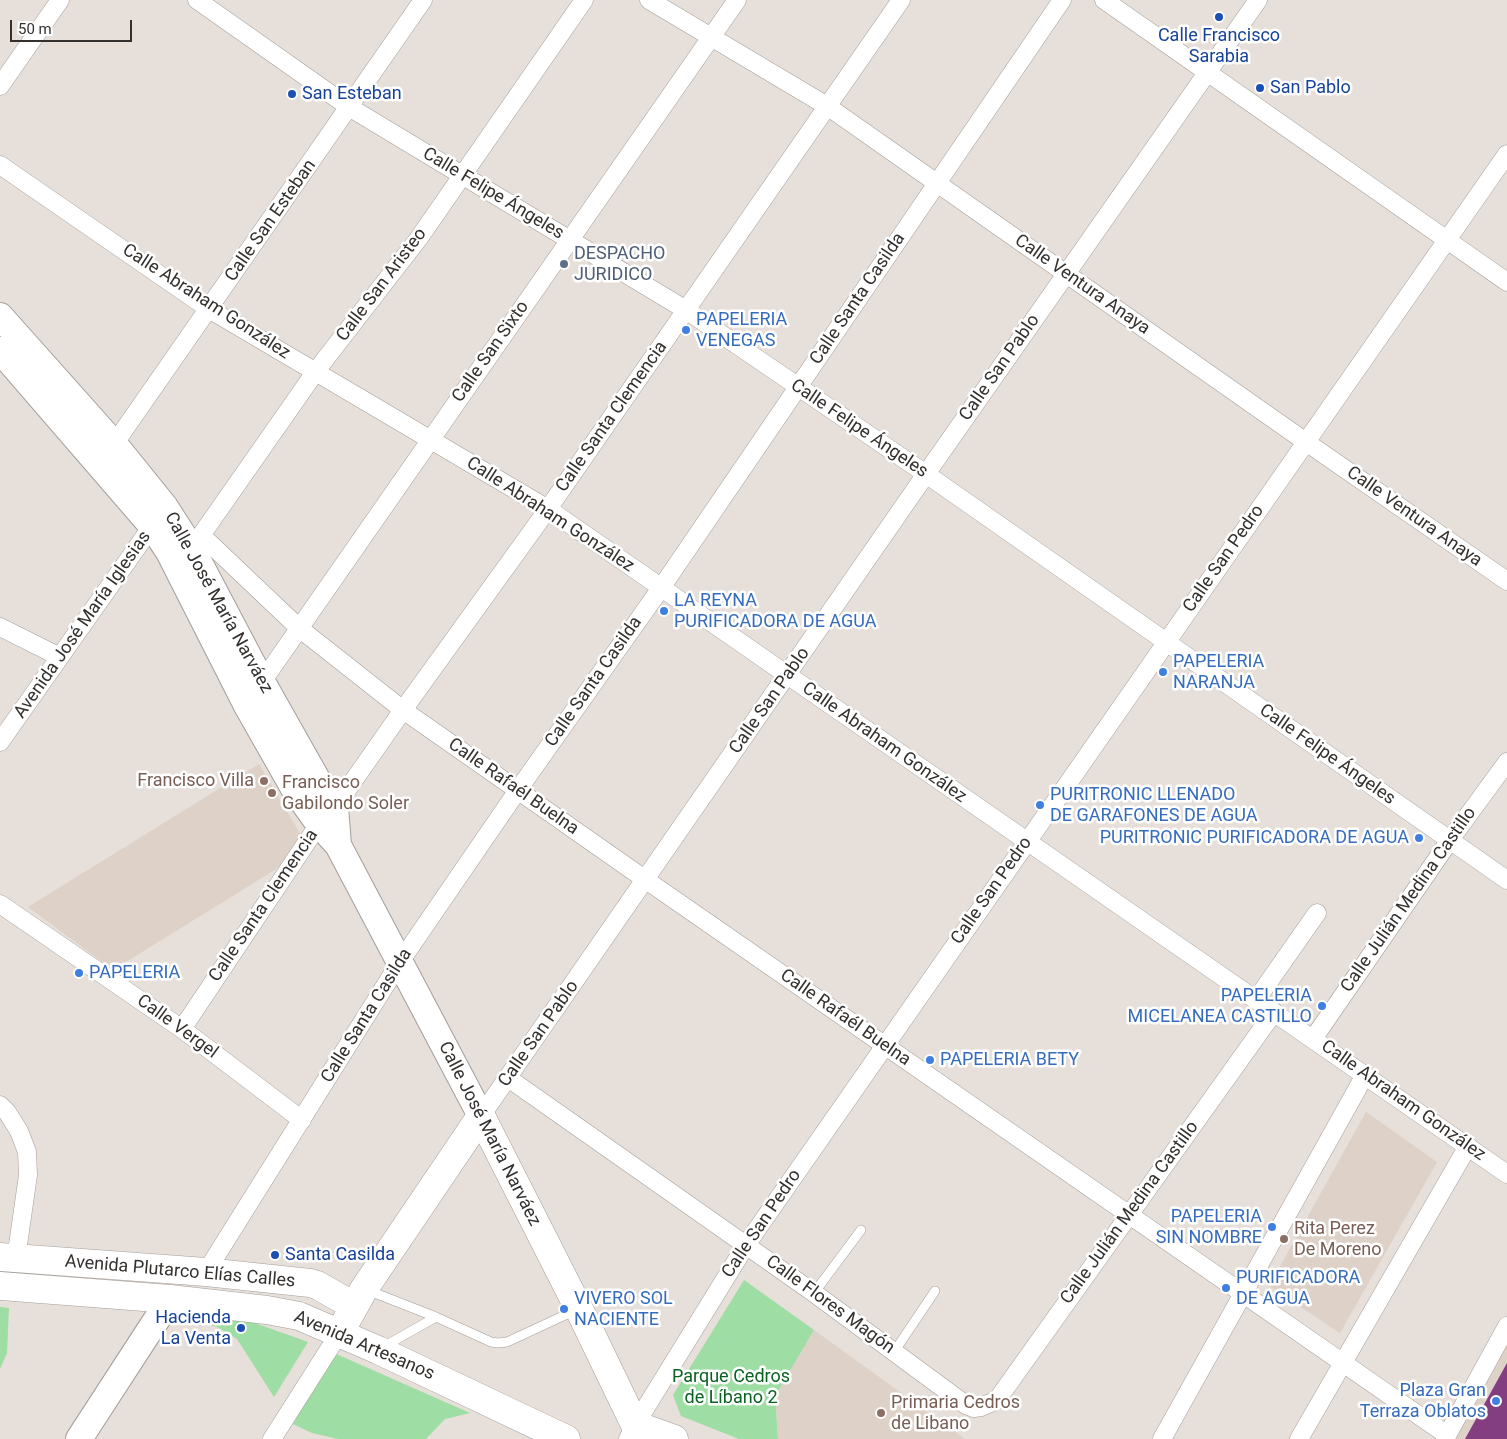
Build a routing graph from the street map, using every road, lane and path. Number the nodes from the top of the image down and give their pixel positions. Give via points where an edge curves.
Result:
1 (60, 0) edge
2 (197, 0) edge
3 (423, 0) edge
4 (584, 0) edge
5 (649, 0) edge
6 (737, 0) edge
7 (901, 0) edge
8 (1062, 0) edge
9 (1104, 0) edge
10 (1258, 0) edge
11 (711, 37) junction
12 (1207, 72) junction
13 (0, 86) edge
14 (827, 106) junction
15 (349, 107) junction
16 (1507, 154) edge
17 (0, 165) edge
18 (462, 175) junction
19 (937, 183) junction
20 (569, 240) junction
21 (1446, 240) junction
22 (1066, 274) junction
23 (1507, 282) edge
24 (210, 309) junction
25 (686, 310) junction
26 (3, 336) edge
27 (316, 371) junction
28 (798, 387) junction
29 (430, 439) junction
30 (1306, 442) junction
31 (107, 455) junction
32 (926, 474) junction
33 (548, 509) junction
34 (159, 517) junction
35 (187, 546) junction
36 (1507, 581) edge
37 (661, 588) junction
38 (0, 626) edge
39 (299, 628) junction
40 (1166, 643) junction
41 (60, 657) junction
42 (787, 676) junction
43 (262, 682) junction
44 (246, 704) junction
45 (403, 710) junction
46 (0, 742) edge
47 (1507, 762) edge
48 (518, 790) junction
49 (327, 816) junction
50 (1450, 840) junction
51 (1027, 841) junction
52 (646, 880) junction
53 (1507, 880) edge
54 (0, 904) edge
55 (1317, 913) dead end
56 (400, 962) junction
57 (1256, 1000) junction
58 (1274, 1012) junction
59 (182, 1029) junction
60 (1313, 1039) junction
61 (885, 1046) junction
62 (1365, 1075) junction
63 (508, 1078) junction
64 (0, 1105) edge
65 (481, 1116) junction
66 (302, 1120) junction
67 (1468, 1146) junction
68 (1507, 1174) edge
69 (1129, 1215) junction
70 (861, 1230) dead end
71 (746, 1245) junction
72 (8, 1258) edge
73 (206, 1272) junction
74 (0, 1286) edge
75 (935, 1291) dead end
76 (814, 1293) junction
77 (1243, 1294) junction
78 (359, 1297) junction
79 (170, 1299) junction
80 (579, 1309) junction
81 (436, 1317) junction
82 (1507, 1326) edge
83 (340, 1332) junction
84 (378, 1350) junction
85 (894, 1352) junction
86 (1342, 1363) junction
87 (981, 1408) joint
88 (631, 1432) edge
89 (1446, 1437) edge
90 (79, 1439) edge
91 (272, 1439) edge
92 (566, 1439) edge
93 (674, 1439) edge
94 (1162, 1439) edge
95 (1299, 1439) edge

1 - 13 street
2 - 15 street, Calle Felipe Ángeles
3 - 15 street, Calle San Esteban
4 - 18 street, Calle San Aristeo
5 - 11 street, Calle Ventura Anaya
6 - 11 street, Calle San Sixto
7 - 14 street, Calle Santa Clemencia
8 - 19 street, Calle Santa Casilda
9 - 12 street
10 - 12 street, Calle San Pablo
11 - 14 street, Calle Ventura Anaya
11 - 20 street, Calle San Sixto
12 - 21 street
12 - 22 street, Calle San Pablo
14 - 19 street, Calle Ventura Anaya
14 - 25 street, Calle Santa Clemencia
15 - 18 street, Calle Felipe Ángeles
15 - 24 street, Calle San Esteban
16 - 21 street, Calle San Pedro
17 - 24 street, Calle Abraham González
18 - 20 street, Calle Felipe Ángeles
18 - 27 street, Calle San Aristeo via 419,238
19 - 22 street, Calle Ventura Anaya
19 - 28 street, Calle Santa Casilda
20 - 25 street, Calle Felipe Ángeles
20 - 29 street, Calle San Sixto
21 - 23 street
21 - 30 street, Calle San Pedro
22 - 30 street, Calle Ventura Anaya
22 - 32 street, Calle San Pablo
24 - 27 street, Calle Abraham González
24 - 31 street, Calle San Esteban
25 - 28 street, Calle Felipe Ángeles
25 - 33 street, Calle Santa Clemencia
26 - 31 street, Calle José María Narváez
27 - 29 street, Calle Abraham González
27 - 35 street, Calle San Aristeo
28 - 32 street, Calle Felipe Ángeles
28 - 37 street, Calle Santa Casilda
29 - 33 street, Calle Abraham González
29 - 39 street, Calle San Sixto
30 - 36 street, Calle Ventura Anaya
30 - 40 street, Calle San Pedro
31 - 34 street, Calle José María Narváez
32 - 40 street, Calle Felipe Ángeles
32 - 42 street, Calle San Pablo
33 - 37 street, Calle Abraham González
33 - 45 street, Calle Santa Clemencia
34 - 35 street, Calle José María Narváez
34 - 41 street, Avenida José María Iglesias
35 - 39 street, Calle Rafaél Buelna
35 - 43 street, Calle José María Narváez
35 - 44 street, Calle José María Narváez
37 - 42 street, Calle Abraham González
37 - 48 street, Calle Santa Casilda
38 - 41 street
39 - 43 street, Calle San Sixto
39 - 45 street, Calle Rafaél Buelna
40 - 50 street, Calle Felipe Ángeles
40 - 51 street, Calle San Pedro
41 - 46 street, Avenida José María Iglesias
42 - 51 street, Calle Abraham González
42 - 52 street, Calle San Pablo
43 - 44 street, Calle San Sixto
43 - 49 street, Calle José María Narváez via 319,783
44 - 49 street, Calle José María Narváez via 296,792
45 - 48 street, Calle Rafaél Buelna
45 - 49 street, Calle Santa Clemencia
47 - 50 street, Calle Julián Medina Castillo
48 - 52 street, Calle Rafaél Buelna
48 - 56 street, Calle Santa Casilda
49 - 56 street, Calle José María Narváez via 338,845
49 - 59 street, Calle Santa Clemencia
50 - 53 street, Calle Felipe Ángeles
50 - 60 street, Calle Julián Medina Castillo
51 - 57 street, Calle Abraham González
51 - 61 street, Calle San Pedro
52 - 61 street, Calle Rafaél Buelna
52 - 63 street, Calle San Pablo
54 - 59 street, Calle Vergel
55 - 57 street
56 - 65 street, Calle José María Narváez
56 - 66 street, Calle Santa Casilda
57 - 58 street, Calle Abraham González
58 - 60 street, Calle Abraham González
58 - 69 street, Calle Julián Medina Castillo
59 - 66 street, Calle Vergel
60 - 62 street, Calle Abraham González
61 - 69 street, Calle Rafaél Buelna
61 - 71 street, Calle San Pedro
62 - 67 street, Calle Abraham González
62 - 77 street
63 - 65 street, Calle San Pablo
63 - 71 street, Calle Flores Magón
64 - 72 street via 19,1132 27,1152 28,1175
65 - 78 main road, Calle San Pablo
65 - 80 main road, Calle José María Narváez
66 - 73 street, Calle Santa Casilda
67 - 68 street, Calle Abraham González
67 - 86 street
69 - 77 street, Calle Rafaél Buelna
69 - 87 street, Calle Julián Medina Castillo via 997,1400
70 - 76 lane
71 - 76 street, Calle Flores Magón
71 - 88 street, Calle San Pedro
72 - 73 main road, Avenida Plutarco Elías Calles
73 - 78 main road, Avenida Plutarco Elías Calles via 310,1283
74 - 79 main road, Avenida Artesanos
75 - 85 lane
76 - 85 street, Calle Flores Magón
77 - 86 street, Calle Rafaél Buelna
77 - 94 street
78 - 81 lane
78 - 83 main road, Calle San Pablo
79 - 83 main road, Avenida Artesanos via 286,1313
79 - 90 street
80 - 81 lane via 498,1343
80 - 88 main road, Calle José María Narváez
81 - 84 lane
82 - 89 street
83 - 84 main road, Avenida Artesanos
83 - 91 street
84 - 92 main road, Avenida Artesanos
85 - 87 street, Calle Flores Magón via 966,1405
86 - 89 street, Calle Rafaél Buelna
86 - 95 street
88 - 93 main road

